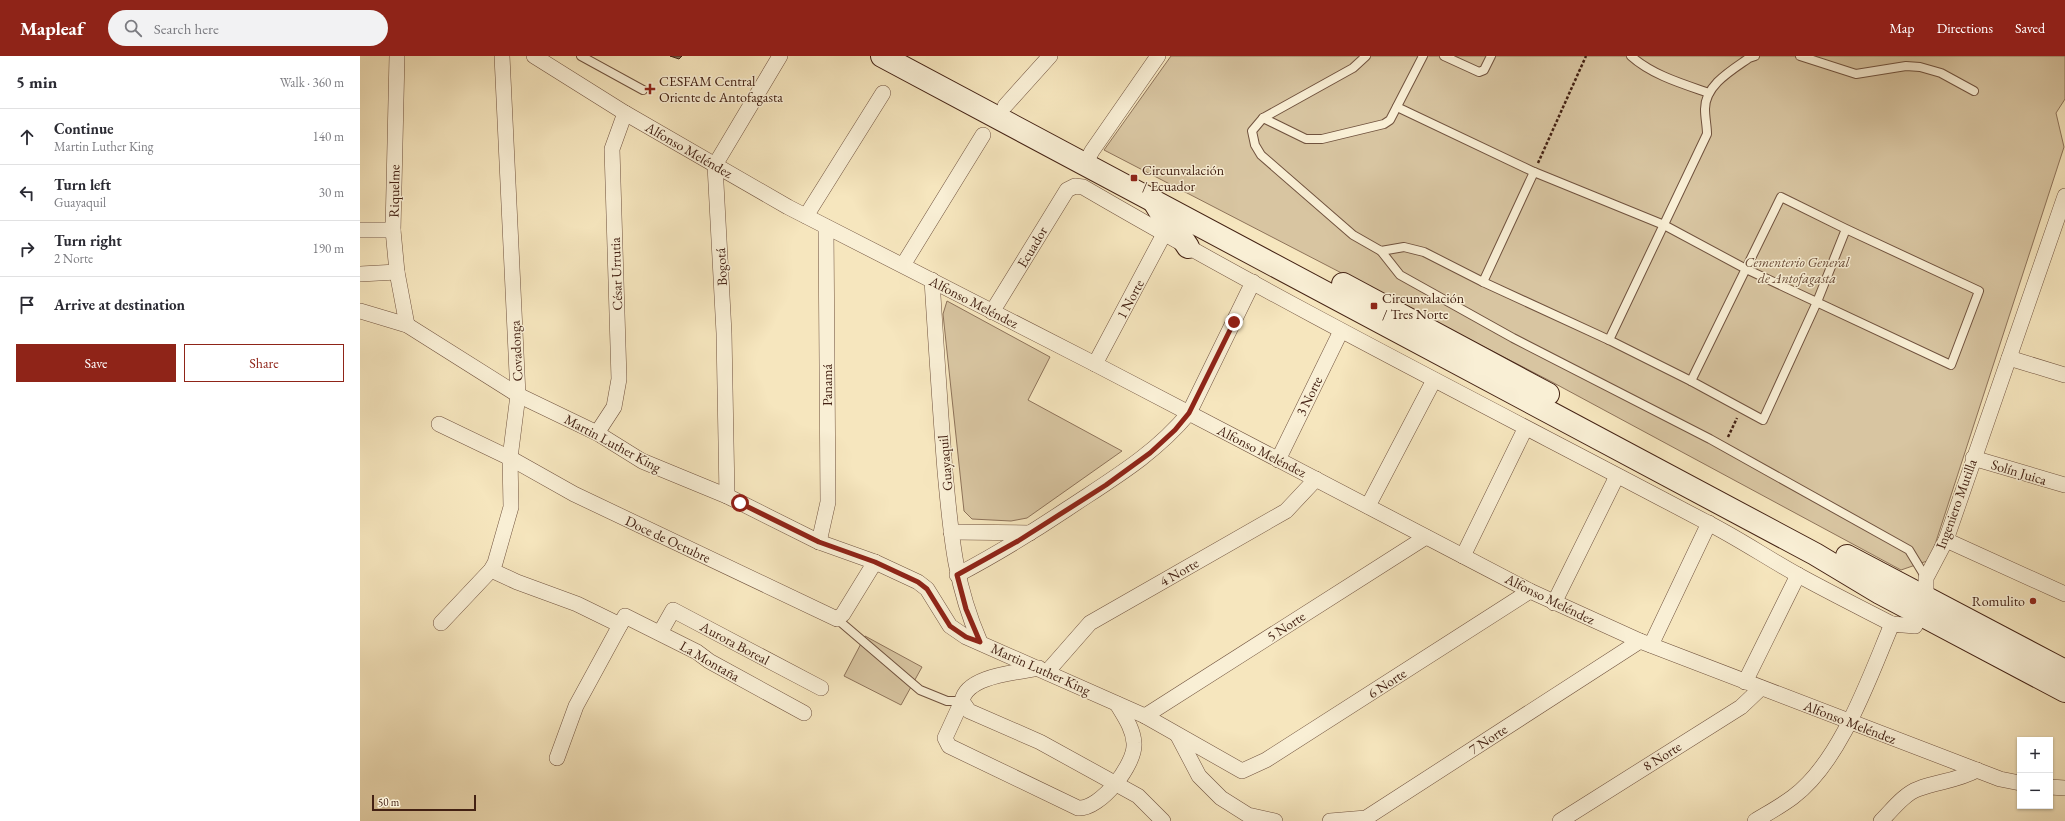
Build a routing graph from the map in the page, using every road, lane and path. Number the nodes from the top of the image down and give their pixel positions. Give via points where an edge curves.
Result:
1 (397, 56) edge
2 (502, 56) edge
3 (534, 56) edge
4 (581, 56) edge
5 (780, 56) edge
6 (882, 56) edge
7 (908, 56) edge
8 (1050, 56) edge
9 (1158, 56) edge
10 (1366, 56) edge
11 (1423, 56) edge
12 (1444, 56) edge
13 (1491, 56) edge
14 (1586, 56) edge
15 (1631, 56) edge
16 (1754, 56) edge
17 (1800, 56) edge
18 (643, 90) dead end
19 (1974, 91) dead end
20 (883, 93) dead end
21 (1710, 93) junction
22 (1005, 106) junction
23 (1397, 107) junction
24 (625, 112) junction
25 (1263, 118) junction
26 (983, 135) dead end
27 (1089, 158) junction
28 (715, 165) junction
29 (1534, 172) junction
30 (2065, 196) edge
31 (1153, 200) junction
32 (806, 216) junction
33 (1664, 225) junction
34 (826, 227) junction
35 (1846, 229) junction
36 (360, 230) edge
37 (394, 230) junction
38 (1164, 234) junction
39 (1188, 247) junction
40 (1380, 251) junction
41 (903, 266) junction
42 (1746, 269) junction
43 (397, 272) junction
44 (360, 274) edge
45 (932, 280) junction
46 (1253, 282) junction
47 (1483, 282) junction
48 (1817, 302) junction
49 (360, 311) edge
50 (992, 312) junction
51 (407, 325) junction
52 (1341, 331) junction
53 (1609, 340) junction
54 (2009, 358) junction
55 (1467, 359) junction
56 (1095, 364) junction
57 (2065, 375) edge
58 (1434, 380) junction
59 (1691, 381) junction
60 (1451, 389) junction
61 (518, 394) junction
62 (1741, 408) junction
63 (1189, 413) junction
64 (439, 424) dead end
65 (1525, 429) junction
66 (597, 433) junction
67 (1723, 447) junction
68 (510, 458) junction
69 (1973, 458) junction
70 (1278, 460) junction
71 (1617, 476) junction
72 (1316, 479) junction
73 (2065, 485) edge
74 (726, 496) junction
75 (1368, 506) junction
76 (1709, 523) junction
77 (951, 532) junction
78 (1030, 533) junction
79 (1426, 537) junction
80 (1946, 540) junction
81 (819, 542) junction
82 (1463, 556) junction
83 (875, 562) junction
84 (491, 570) junction
85 (957, 575) junction
86 (1798, 575) junction
87 (1530, 591) junction
88 (2065, 594) edge
89 (1924, 597) junction
90 (1554, 603) junction
91 (837, 619) junction
92 (441, 623) dead end
93 (1892, 624) junction
94 (620, 625) junction
95 (660, 633) junction
96 (980, 642) junction
97 (1645, 643) junction
98 (1043, 670) junction
99 (2065, 672) edge
100 (1745, 682) junction
101 (821, 688) dead end
102 (1761, 688) junction
103 (2065, 691) edge
104 (962, 701) junction
105 (1117, 704) junction
106 (804, 713) dead end
107 (1145, 716) junction
108 (1850, 721) junction
109 (1178, 736) junction
110 (557, 758) dead end
111 (1977, 770) junction
112 (1242, 771) joint
113 (2017, 782) edge
114 (1114, 783) junction
115 (2053, 787) edge
116 (2065, 788) edge
117 (1163, 821) edge
118 (1276, 821) edge
119 (1330, 821) edge
120 (1560, 821) edge
121 (1755, 821) edge
122 (1881, 821) edge

1 - 37 street, Riquelme
2 - 61 street, Covadonga
3 - 24 street, Alfonso Meléndez
4 - 18 lane
5 - 28 street
6 - 27 main road
7 - 22 main road
8 - 22 street
9 - 27 street
10 - 25 lane via 1353,68
11 - 23 lane
12 - 13 lane via 1479,72 1484,70
14 - 29 path
15 - 21 lane via 1669,78
16 - 21 lane via 1719,80
17 - 19 lane via 1856,74 1906,66 1920,67 1941,73
20 - 32 street
21 - 33 lane via 1705,108 1707,134
22 - 27 main road
23 - 25 lane via 1390,120 1384,124 1322,139 1306,139
23 - 29 lane
24 - 28 street, Alfonso Meléndez
24 - 66 street, César Urrutia via 612,149 619,379 614,407
25 - 40 lane via 1252,131 1255,145 1261,155 1353,235
26 - 41 street
27 - 31 main road
27 - 55 main road
28 - 32 street, Alfonso Meléndez
28 - 74 street, Bogotá via 724,333
29 - 33 lane
29 - 47 lane
30 - 54 street, Ingeniero Mutilla
31 - 39 main road via 1170,228
31 - 55 main road
32 - 34 street, Alfonso Meléndez
33 - 42 lane
33 - 53 lane
34 - 41 street, Alfonso Meléndez
34 - 81 street, Panamá via 828,502
35 - 42 lane via 1782,197
35 - 48 lane
35 - 48 lane via 1979,291 1951,365
36 - 37 street
37 - 43 street, Riquelme
38 - 39 street
38 - 50 street, Ecuador via 1083,188 1075,186 1067,190
38 - 56 street, 1 Norte
39 - 46 street
40 - 47 lane via 1404,247 1424,252
40 - 67 lane via 1400,276
41 - 45 street, Alfonso Meléndez
42 - 48 lane
42 - 59 lane
43 - 44 street
43 - 51 street, Riquelme
45 - 50 street, Alfonso Meléndez
45 - 77 street, Guayaquil
46 - 52 street
46 - 63 street
47 - 53 lane
48 - 62 lane via 1763,420
49 - 51 street, Martin Luther King
50 - 56 street, Alfonso Meléndez
51 - 61 street, Martin Luther King
52 - 58 street
52 - 70 street, 3 Norte
53 - 59 lane
54 - 57 street
54 - 69 street, Ingeniero Mutilla
55 - 60 street
55 - 89 main road
56 - 63 street, Alfonso Meléndez
58 - 60 street
58 - 75 street
59 - 62 lane
60 - 65 street
61 - 66 street, Martin Luther King
61 - 68 street, Covadonga
62 - 67 path
63 - 70 street, Alfonso Meléndez
63 - 78 street via 1150,453 1106,485
64 - 68 street, Doce de Octubre
65 - 71 street
65 - 82 street
66 - 74 street, Martin Luther King via 642,461
67 - 89 lane via 1908,550
68 - 84 street, Covadonga via 511,507
68 - 91 street, Doce de Octubre via 574,494
69 - 73 street, Solín Juica
69 - 80 street, Ingeniero Mutilla
70 - 72 street, Alfonso Meléndez
71 - 76 street
71 - 90 street
72 - 75 street, Alfonso Meléndez
72 - 98 street, 4 Norte via 1286,511 1090,623
74 - 81 street, Martin Luther King
75 - 79 street, Alfonso Meléndez
76 - 86 street
76 - 97 street
77 - 78 street
77 - 85 street, Guayaquil
78 - 85 street
79 - 82 street, Alfonso Meléndez
79 - 107 street, 5 Norte
80 - 88 street
80 - 89 street, Ingeniero Mutilla
81 - 83 street, Martin Luther King
82 - 87 street, Alfonso Meléndez
83 - 91 street via 843,614
83 - 96 street, Martin Luther King via 918,582 927,589 950,626 966,637
84 - 92 street, Covadonga
84 - 94 street via 577,604
85 - 96 street, Guayaquil
86 - 93 street
86 - 100 street
87 - 90 street, Alfonso Meléndez
87 - 112 street, 6 Norte via 1266,760
89 - 93 street, Ingeniero Mutilla via 1915,626
89 - 99 main road
89 - 103 main road
90 - 97 street, Alfonso Meléndez
91 - 104 lane via 920,690 947,701
93 - 108 street
94 - 95 street, La Montaña via 625,616
94 - 110 street via 576,706
95 - 101 street, Aurora Boreal via 673,610
95 - 106 street, La Montaña
96 - 98 street, Martin Luther King
97 - 100 street, Alfonso Meléndez
97 - 119 street, 7 Norte via 1366,818
98 - 104 street via 980,681 970,686 963,694
98 - 105 street, Martin Luther King
100 - 102 street, Alfonso Meléndez
102 - 108 street, Alfonso Meléndez
102 - 120 street, 8 Norte via 1741,707
104 - 114 street via 969,710 1040,742
104 - 114 street via 945,738 946,744 952,748 1078,808 1091,806 1101,799
105 - 107 street, Martin Luther King
105 - 114 street via 1132,730 1135,744 1133,757
107 - 109 street, Martin Luther King
108 - 111 street, Alfonso Meléndez
108 - 121 street via 1812,779 1794,796
109 - 112 street, Martin Luther King
109 - 118 street via 1199,776 1221,798 1248,815
111 - 113 street, Alfonso Meléndez
111 - 122 street via 1962,778 1917,789
114 - 117 street via 1138,796
115 - 116 street

